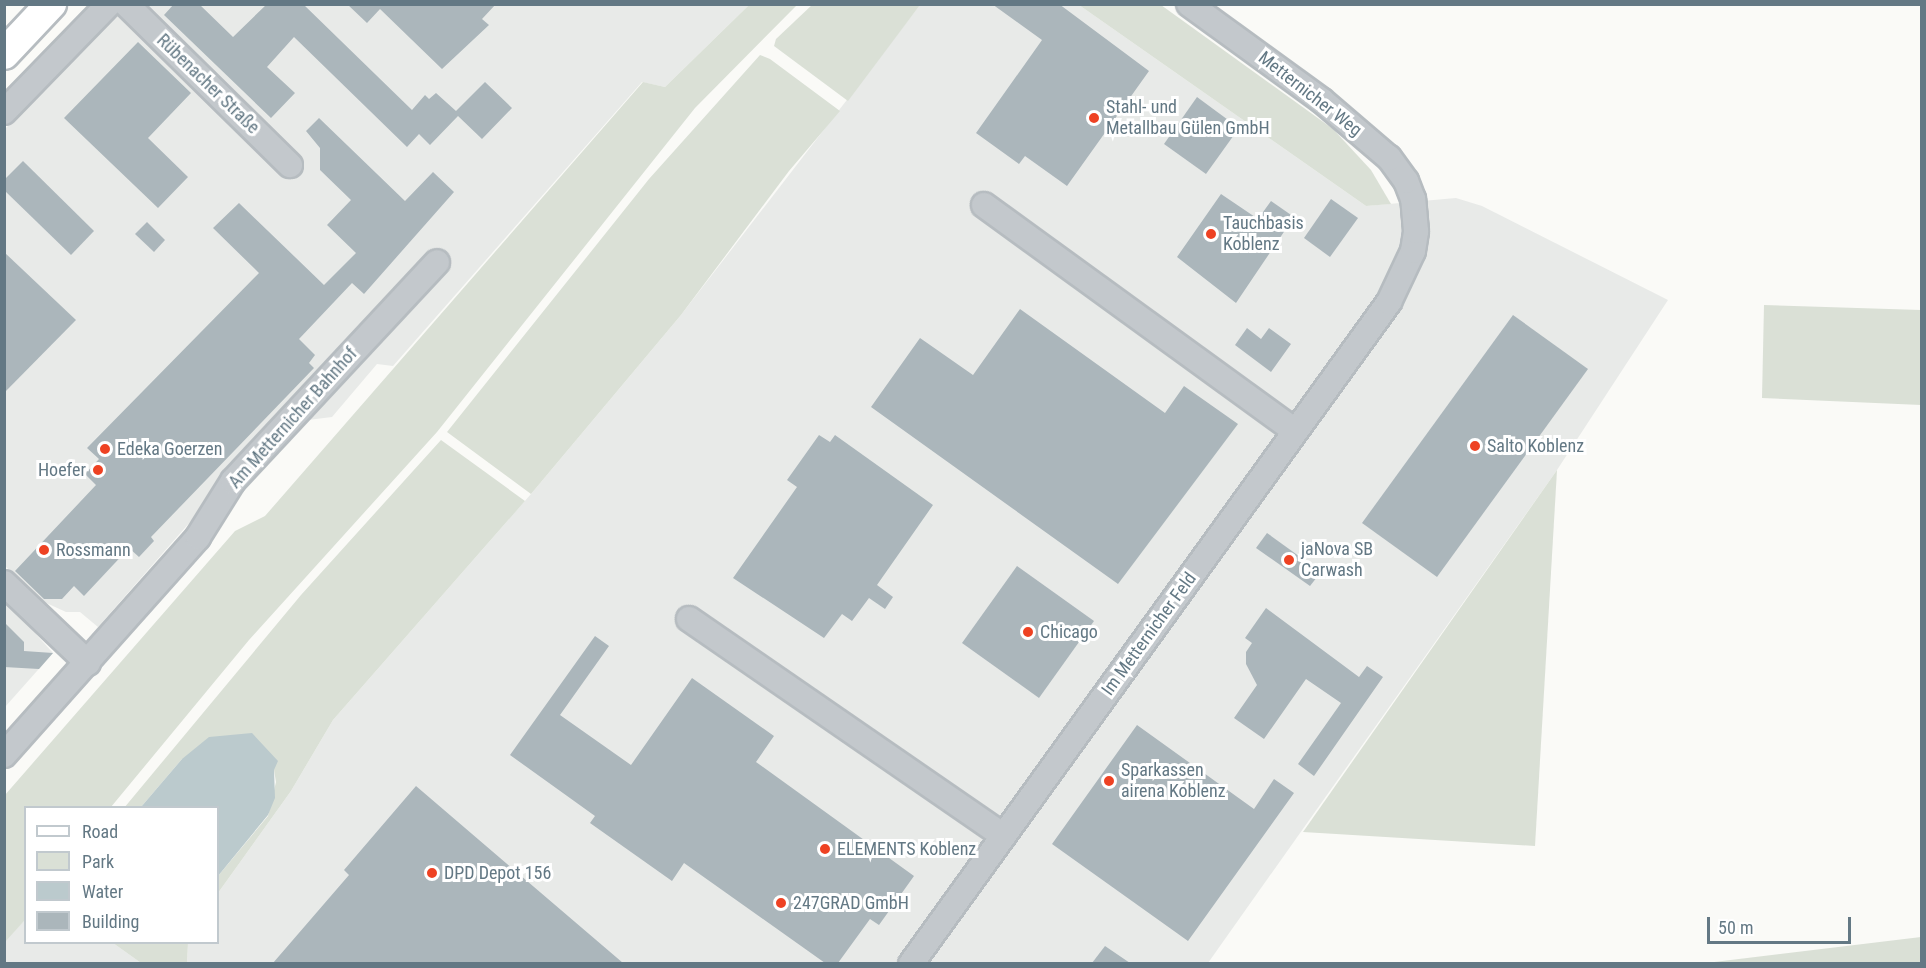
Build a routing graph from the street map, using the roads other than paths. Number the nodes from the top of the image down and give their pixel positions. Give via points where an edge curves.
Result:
1 (51, 4) edge
2 (109, 4) edge
3 (126, 4) edge
4 (1189, 4) edge
5 (4, 54) edge
6 (4, 112) edge
7 (290, 165) dead end
8 (1413, 199) joint
9 (984, 205) dead end
10 (437, 262) dead end
11 (1294, 431) junction
12 (4, 583) edge
13 (689, 619) dead end
14 (88, 663) junction
15 (4, 755) edge
16 (1003, 836) junction
17 (911, 963) edge

1 - 5 main road
2 - 6 street
3 - 7 street, Rübenacher Straße
4 - 8 street, Metternicher Weg via 1362,134 1399,170
8 - 11 street, Im Metternicher Feld via 1416,231 1400,284
9 - 11 street
10 - 14 street, Am Metternicher Bahnhof via 233,481 198,537
11 - 16 street, Im Metternicher Feld
12 - 14 street
13 - 16 street
14 - 15 street, Am Metternicher Bahnhof
16 - 17 street, Im Metternicher Feld

